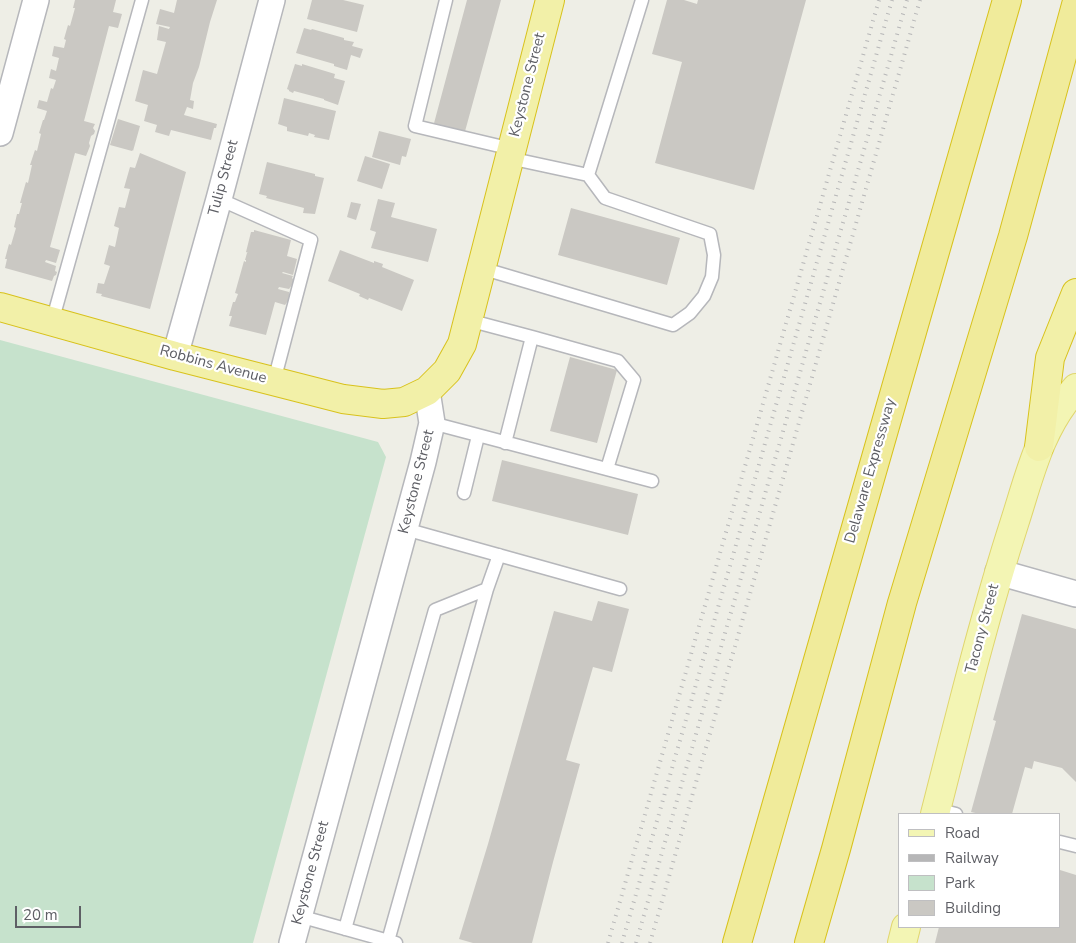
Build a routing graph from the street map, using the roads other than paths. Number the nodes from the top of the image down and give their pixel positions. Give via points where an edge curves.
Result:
1 (36, 0) edge
2 (142, 0) edge
3 (272, 0) edge
4 (446, 0) edge
5 (550, 0) edge
6 (642, 0) edge
7 (1007, 0) edge
8 (1076, 4) edge
9 (0, 133) edge
10 (510, 154) junction
11 (588, 175) junction
12 (219, 199) junction
13 (481, 268) junction
14 (1076, 293) edge
15 (0, 308) edge
16 (468, 320) junction
17 (52, 322) junction
18 (532, 337) junction
19 (175, 356) junction
20 (274, 381) junction
21 (1076, 388) edge
22 (427, 391) junction
23 (432, 424) junction
24 (478, 436) junction
25 (506, 443) junction
26 (1038, 447) junction
27 (607, 469) junction
28 (652, 482) dead end
29 (464, 493) dead end
30 (405, 528) junction
31 (499, 555) junction
32 (998, 572) junction
33 (487, 589) junction
34 (620, 589) dead end
35 (1076, 594) edge
36 (942, 812) edge
37 (1061, 842) edge
38 (1076, 846) edge
39 (299, 916) junction
40 (345, 928) junction
41 (906, 928) edge
42 (356, 938) edge
43 (392, 942) edge
44 (292, 943) edge
45 (737, 943) edge
46 (809, 943) edge
47 (902, 943) edge

1 - 9 street
2 - 17 lane
3 - 12 street, Tulip Street
4 - 10 lane via 415,126
5 - 10 highway, Keystone Street
6 - 11 lane
7 - 45 highway, Delaware Expressway
8 - 46 highway via 1012,236 902,603
10 - 11 lane
10 - 13 highway, Keystone Street
11 - 13 lane via 605,198 710,234 714,255 712,277 704,296 690,313 673,325
12 - 19 street, Tulip Street
12 - 20 lane via 311,240
13 - 16 highway, Keystone Street
14 - 26 highway via 1050,358
15 - 17 highway, Robbins Avenue
16 - 18 lane
16 - 22 highway, Keystone Street via 462,344 447,371
17 - 19 highway, Robbins Avenue
18 - 25 lane
18 - 27 lane via 618,361 634,380
19 - 20 highway, Robbins Avenue
20 - 22 highway, Robbins Avenue via 343,399 382,404 404,402
21 - 26 main road, Tacony Street via 1056,414
22 - 23 street, Keystone Street
23 - 24 lane
23 - 30 street, Keystone Street
24 - 25 lane
24 - 29 lane
25 - 27 lane
26 - 32 main road, Tacony Street
27 - 28 lane
30 - 31 lane
30 - 39 street, Keystone Street
31 - 33 lane
31 - 34 lane
32 - 35 street
32 - 36 main road, Tacony Street
33 - 40 lane via 435,610
33 - 43 lane
37 - 38 lane
39 - 40 lane
39 - 44 street, Keystone Street
40 - 42 lane
41 - 47 main road
42 - 43 lane

